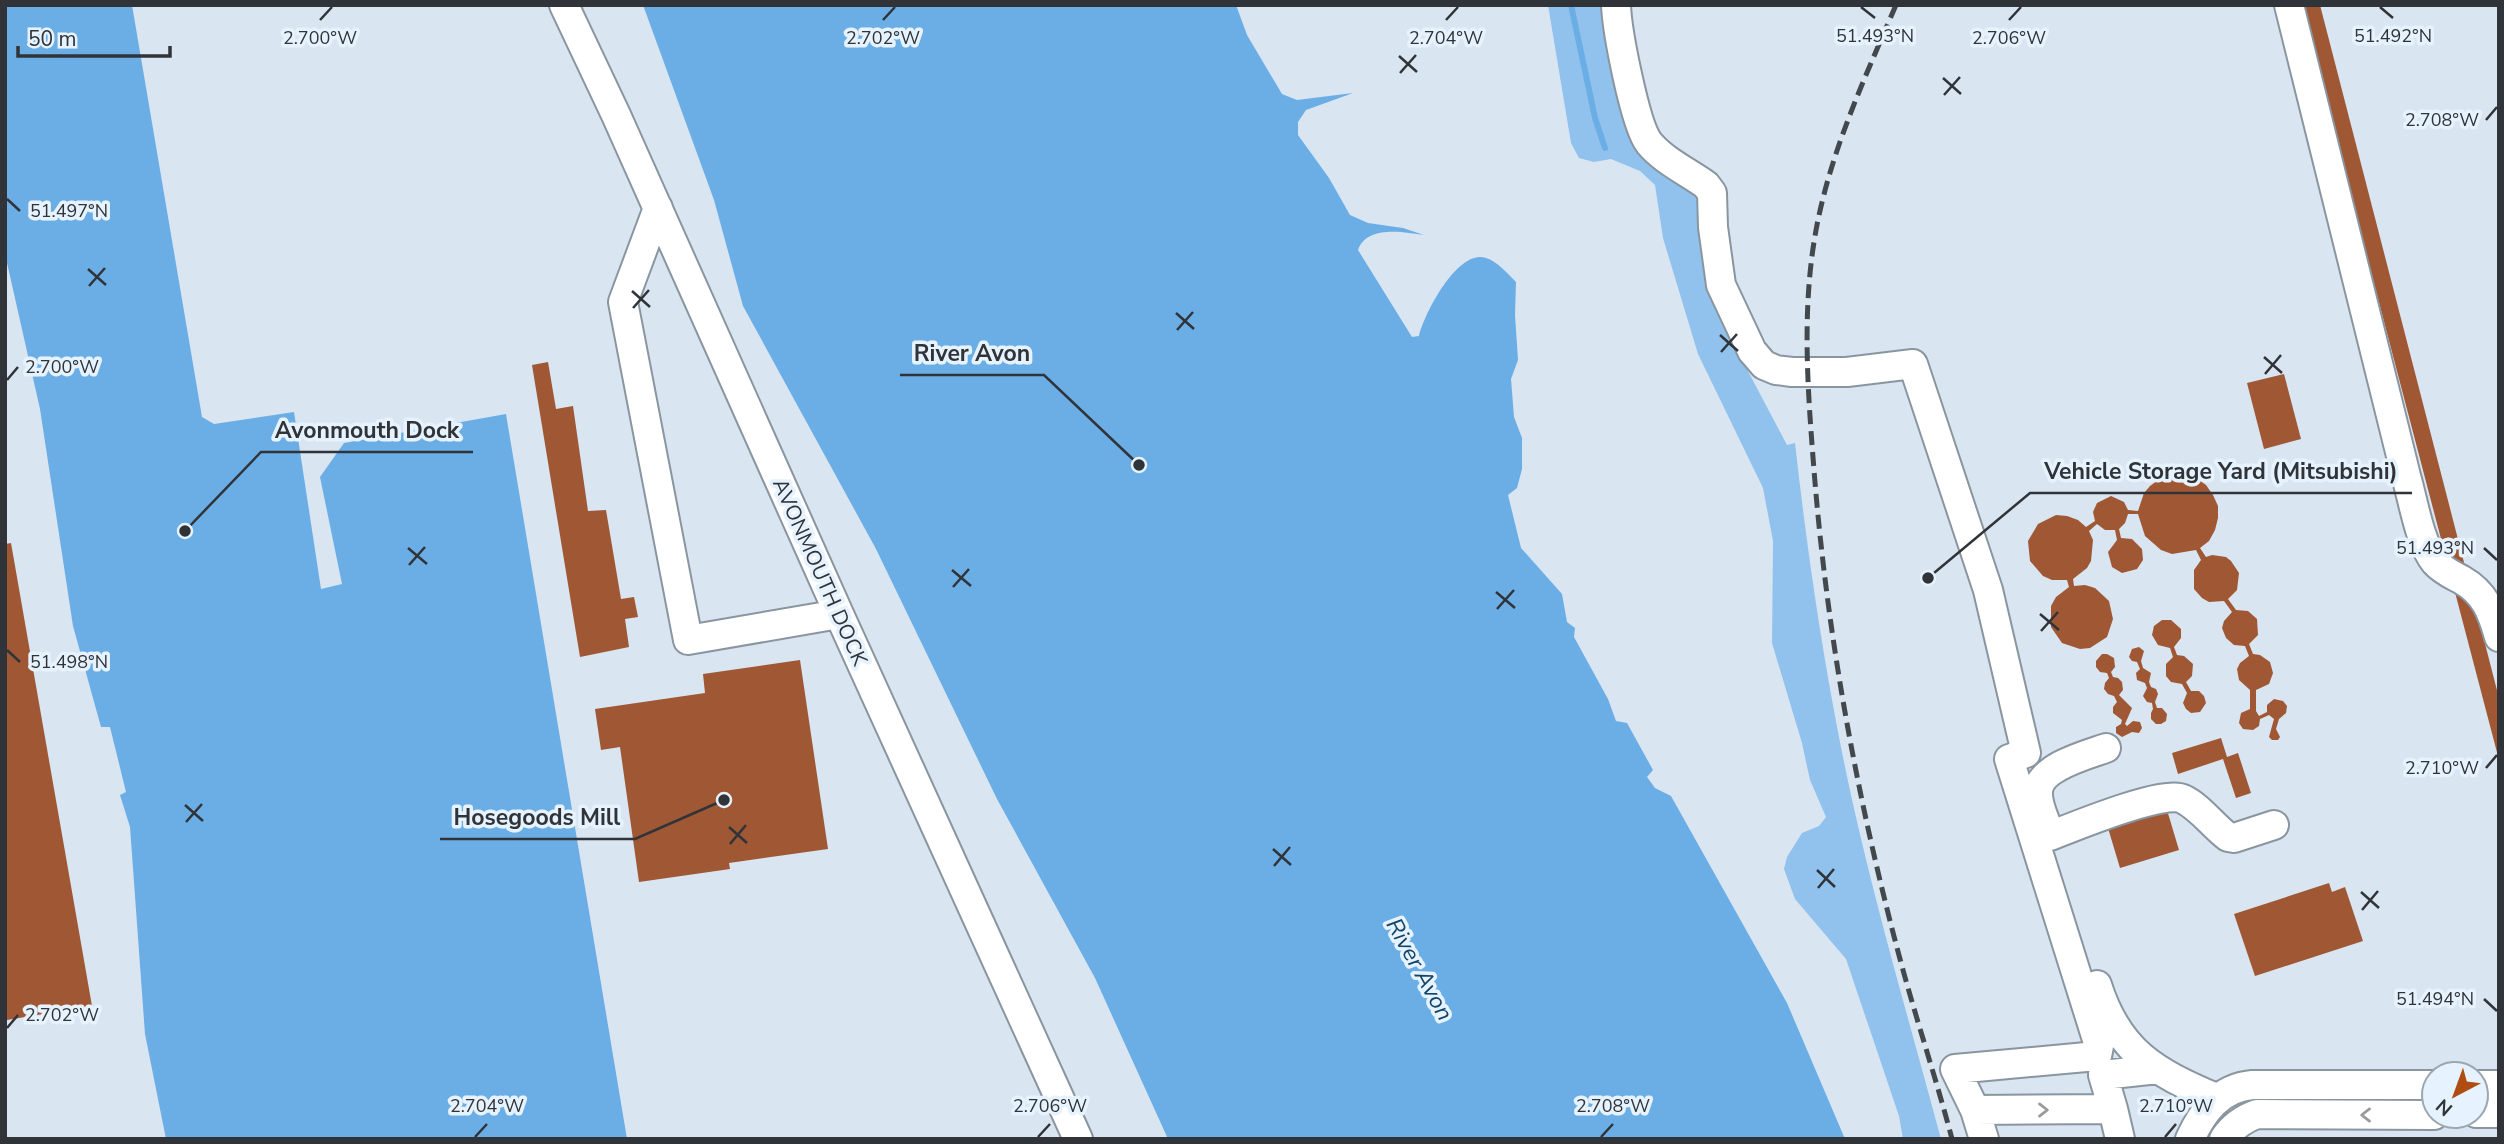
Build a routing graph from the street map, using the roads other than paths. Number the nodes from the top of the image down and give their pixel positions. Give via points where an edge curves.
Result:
1 (564, 5) edge
2 (1616, 5) edge
3 (2289, 5) edge
4 (658, 208) junction
5 (839, 614) junction
6 (2499, 637) edge
7 (2106, 748) dead end
8 (2274, 825) dead end
9 (2050, 836) junction
10 (2158, 1069) junction
11 (2420, 1085) edge
12 (2216, 1098) junction
13 (2113, 1109) junction
14 (1975, 1110) junction
15 (2420, 1115) edge
16 (1078, 1139) edge
17 (1984, 1139) edge
18 (2120, 1139) edge
19 (2189, 1139) edge
20 (2224, 1139) edge

1 - 4 lane, AVONMOUTH DOCK
2 - 14 lane via 1642,132 1660,153 1712,192 1721,285 1752,351 1764,365 1792,372 1847,372 1913,364 1988,590 2026,753 2009,759 2099,1046 2097,1056 1955,1069
3 - 6 lane via 2425,542 2440,567 2475,589 2487,603
4 - 5 lane, AVONMOUTH DOCK
4 - 5 lane via 623,302 688,640
5 - 16 lane, AVONMOUTH DOCK
7 - 9 lane via 2055,769 2040,782 2039,805
8 - 9 lane via 2228,837 2187,800 2172,796
9 - 10 lane via 2103,1006 2125,1042
10 - 12 lane
10 - 13 lane via 2103,1075
11 - 12 lane via 2252,1085
12 - 19 lane
14 -> 13 lane
13 - 18 lane
14 - 17 lane
15 -> 20 lane via 2257,1114

